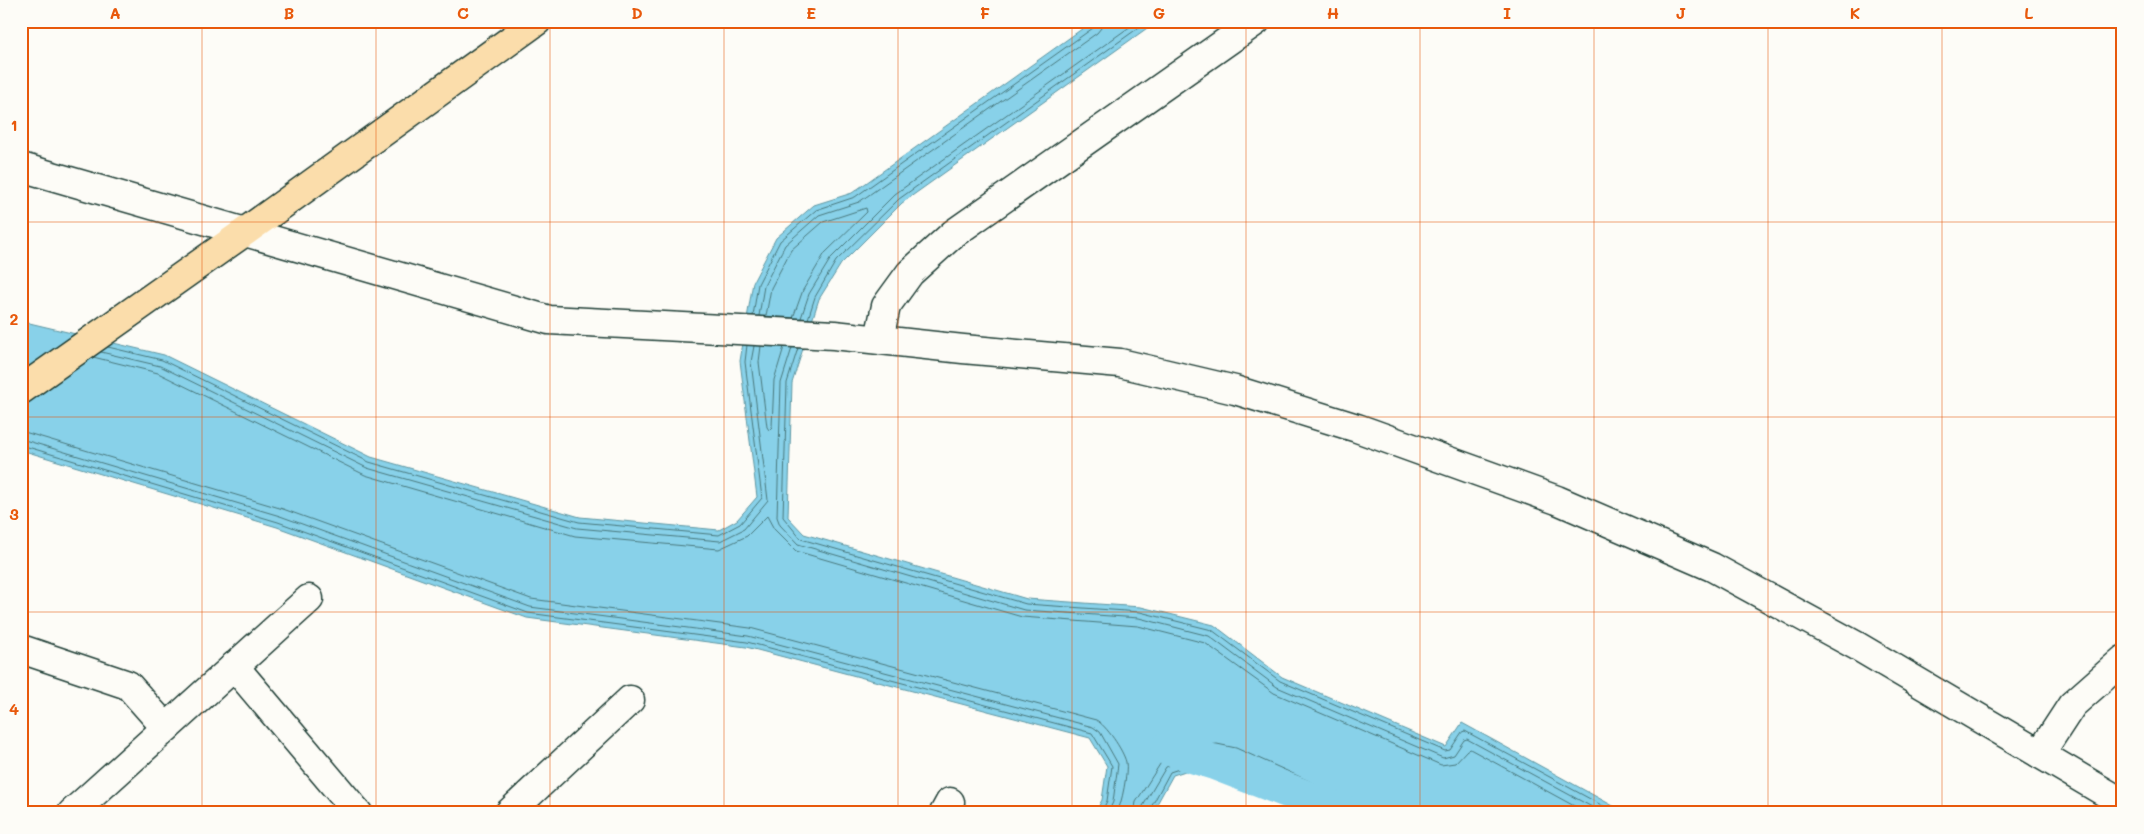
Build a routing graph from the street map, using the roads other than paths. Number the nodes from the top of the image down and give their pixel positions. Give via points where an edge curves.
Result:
1 (1256, 21) edge
2 (523, 25) edge
3 (21, 167) edge
4 (246, 231) junction
5 (879, 339) junction
6 (21, 390) edge
7 (309, 599) dead end
8 (21, 649) edge
9 (2123, 660) edge
10 (234, 666) junction
11 (630, 700) dead end
12 (166, 728) junction
13 (2040, 754) junction
14 (2123, 803) edge
15 (72, 813) edge
16 (358, 813) edge
17 (509, 813) edge

1 - 5 street via 953,234 910,273 886,306
2 - 4 main road
3 - 4 street
4 - 5 street via 548,320
4 - 6 main road
5 - 13 street via 1120,363 1235,390 1366,431 1558,500 1712,568 1857,646
7 - 10 street
8 - 12 street via 128,685
9 - 13 street via 2072,705
10 - 12 street
10 - 16 street
11 - 17 street
12 - 15 street
13 - 14 street

